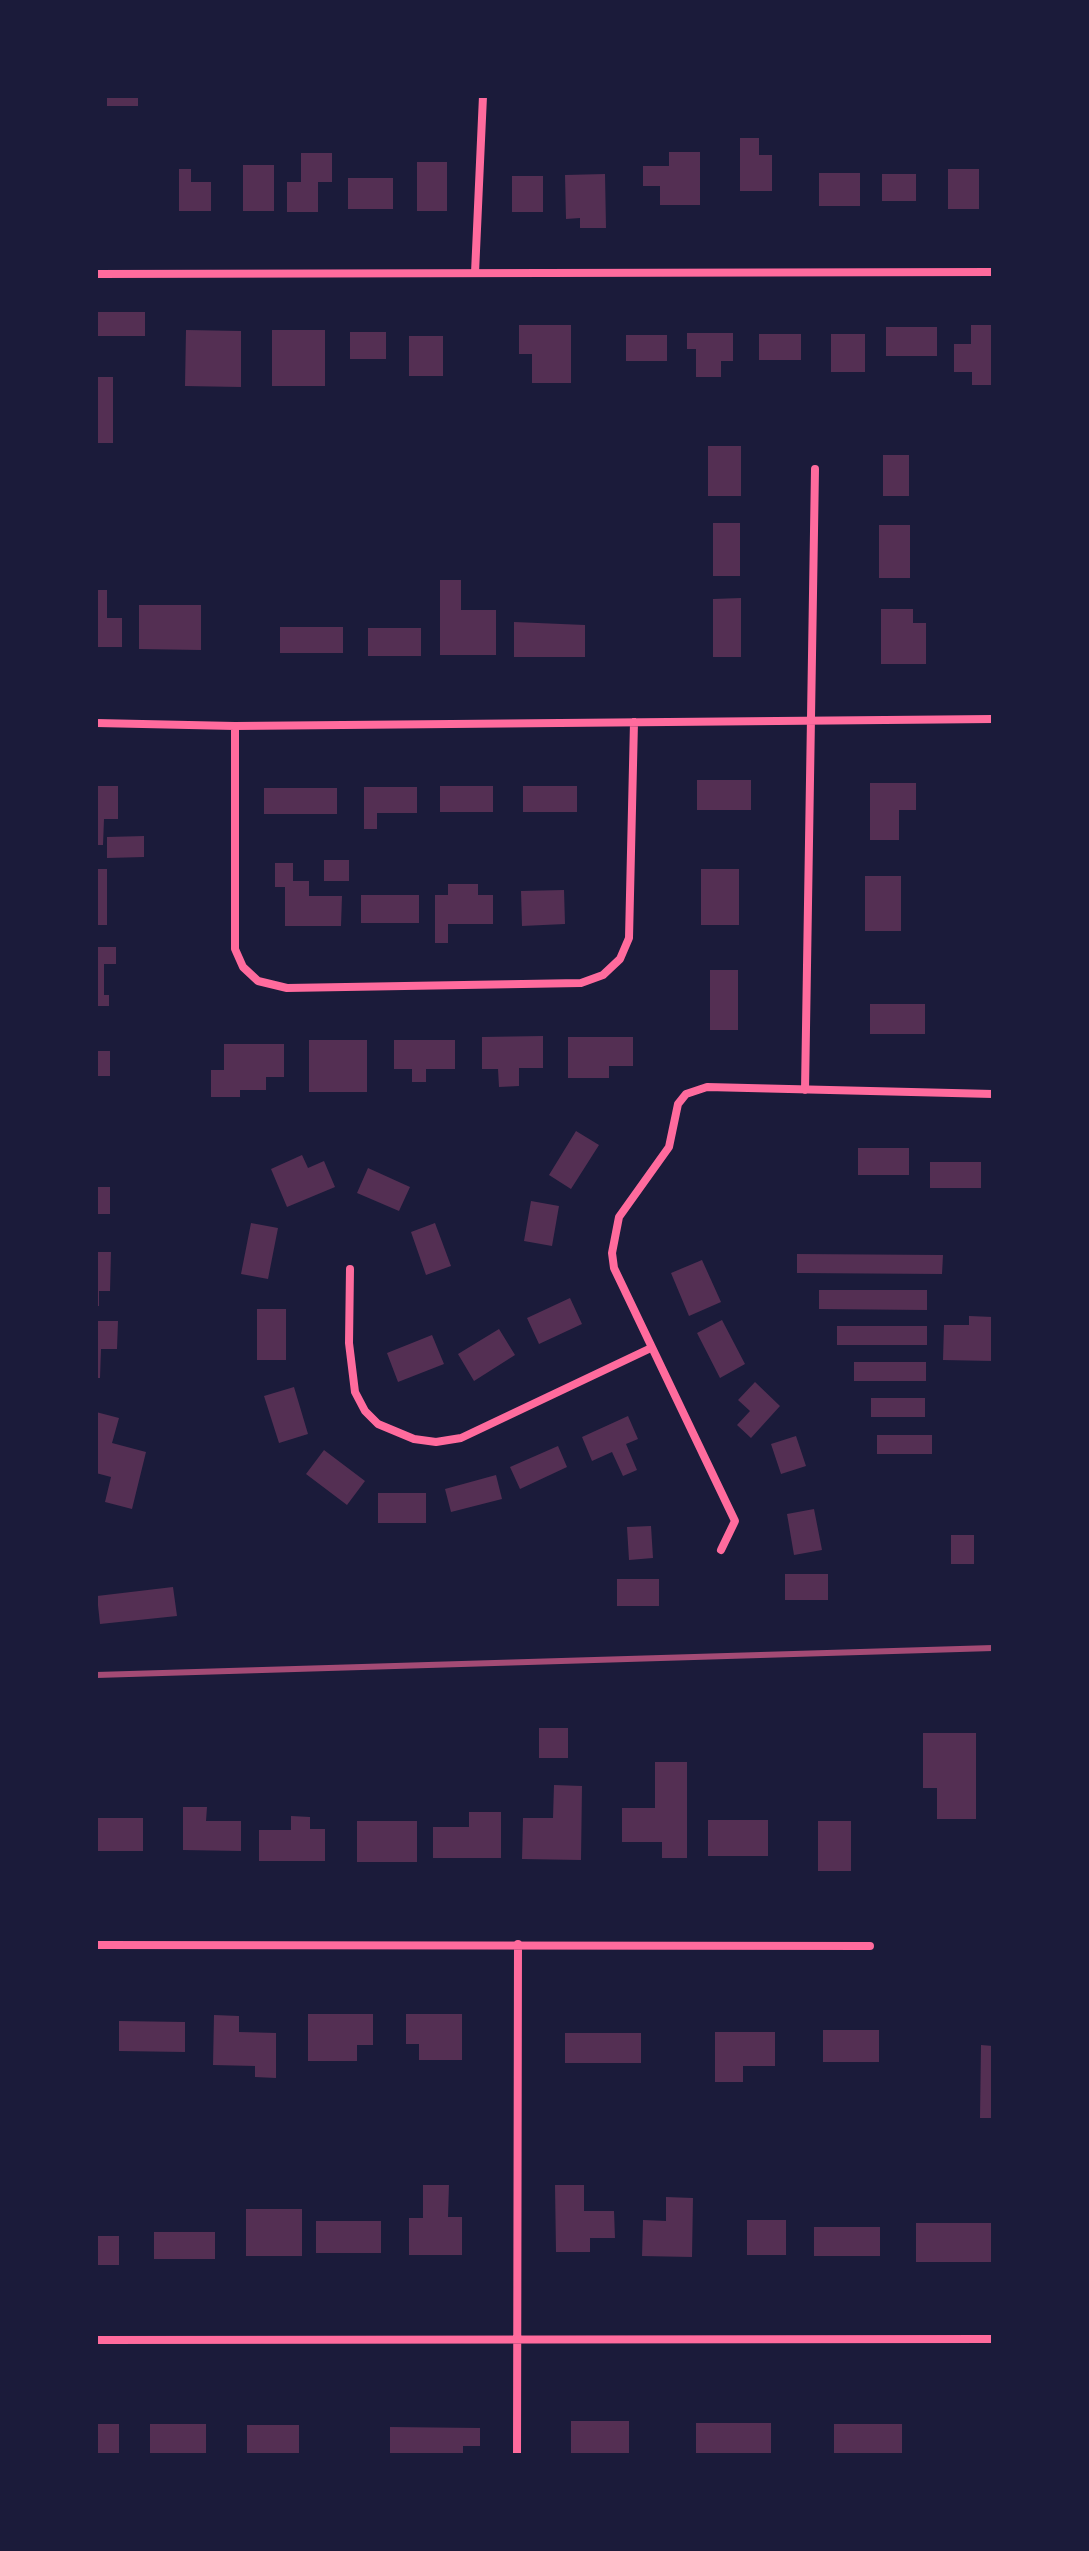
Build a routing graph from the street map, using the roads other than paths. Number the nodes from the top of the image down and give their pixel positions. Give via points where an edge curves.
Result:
1 (483, 96) edge
2 (993, 272) edge
3 (475, 273) junction
4 (96, 274) edge
5 (815, 469) dead end
6 (812, 719) junction
7 (993, 719) edge
8 (634, 722) junction
9 (96, 723) edge
10 (235, 726) junction
11 (805, 1090) junction
12 (993, 1094) edge
13 (350, 1269) dead end
14 (651, 1348) junction
15 (721, 1550) dead end
16 (518, 1944) junction
17 (96, 1945) edge
18 (870, 1946) dead end
19 (517, 2339) junction
20 (993, 2339) edge
21 (96, 2340) edge
22 (517, 2455) edge

1 - 3 street
2 - 3 street
3 - 4 street
5 - 6 street
6 - 7 street
6 - 8 street
6 - 11 street
8 - 10 street
8 - 10 street via 630,927 626,949 613,967 581,983 287,988 258,981 243,967 235,949
9 - 10 street
11 - 12 street
11 - 14 street via 707,1087 686,1094 678,1104 669,1147 629,1199 613,1234 614,1268
13 - 14 street via 349,1343 355,1392 378,1424 414,1439 461,1438
14 - 15 street via 735,1521
16 - 17 street
16 - 18 street
16 - 19 street
19 - 20 street
19 - 21 street
19 - 22 street

